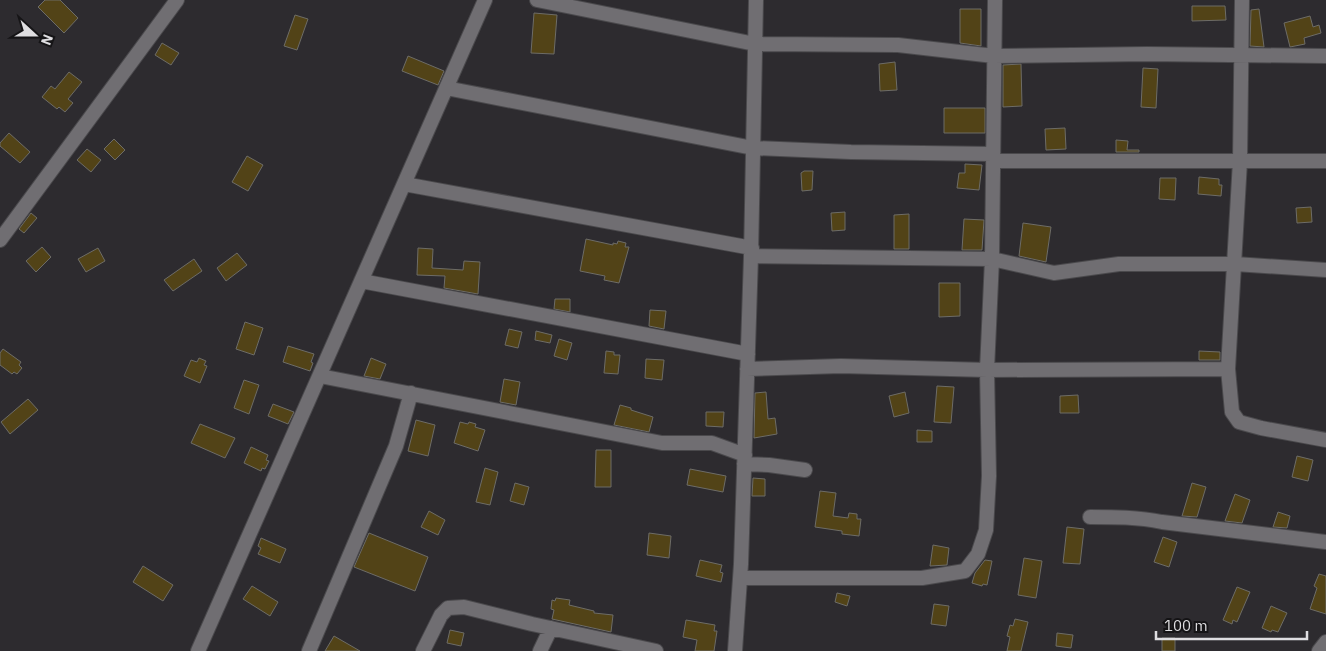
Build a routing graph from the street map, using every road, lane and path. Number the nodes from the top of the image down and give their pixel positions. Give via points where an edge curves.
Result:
1 (177, 0) edge
2 (484, 0) edge
3 (537, 0) edge
4 (756, 0) edge
5 (995, 0) edge
6 (1242, 0) edge
7 (755, 44) junction
8 (1240, 54) junction
9 (994, 56) junction
10 (1326, 56) edge
11 (446, 88) junction
12 (753, 148) junction
13 (993, 158) junction
14 (1240, 161) junction
15 (1326, 161) edge
16 (404, 184) junction
17 (0, 240) edge
18 (752, 252) junction
19 (992, 260) junction
20 (1235, 264) junction
21 (1326, 270) edge
22 (361, 281) junction
23 (748, 354) junction
24 (747, 369) junction
25 (1228, 369) junction
26 (987, 370) junction
27 (320, 376) junction
28 (411, 393) junction
29 (1326, 440) edge
30 (744, 459) junction
31 (805, 470) dead end
32 (1090, 517) dead end
33 (1326, 542) edge
34 (740, 578) junction
35 (551, 628) junction
36 (1326, 642) edge
37 (198, 651) edge
38 (309, 651) edge
39 (423, 651) edge
40 (540, 651) edge
41 (656, 651) edge
42 (735, 651) edge
43 (1320, 651) edge

1 - 17 street
2 - 11 street
3 - 7 street
4 - 7 street
5 - 9 street
6 - 8 street
7 - 9 street via 898,45
7 - 12 street
8 - 9 street
8 - 10 street
8 - 14 street
9 - 13 street
11 - 12 street
11 - 16 street
12 - 13 street
12 - 18 street
13 - 14 street
13 - 19 street
14 - 15 street
14 - 20 street
16 - 18 street
16 - 22 street
18 - 19 street
18 - 23 street
19 - 20 street via 1054,273 1119,264
19 - 26 street
20 - 21 street
20 - 25 street
22 - 23 street
22 - 27 street
23 - 24 street
24 - 26 street via 841,366
24 - 30 street
25 - 26 street
25 - 29 street via 1232,412 1239,422
26 - 34 street via 989,476 986,530 978,554 965,571 922,578
27 - 28 street
27 - 37 street
28 - 30 street via 662,443 712,443
28 - 38 street via 396,446
30 - 31 street
30 - 34 street
32 - 33 street via 1146,519
34 - 42 street
35 - 39 street via 464,606 448,608 441,615
35 - 40 street
35 - 41 street
36 - 43 street

